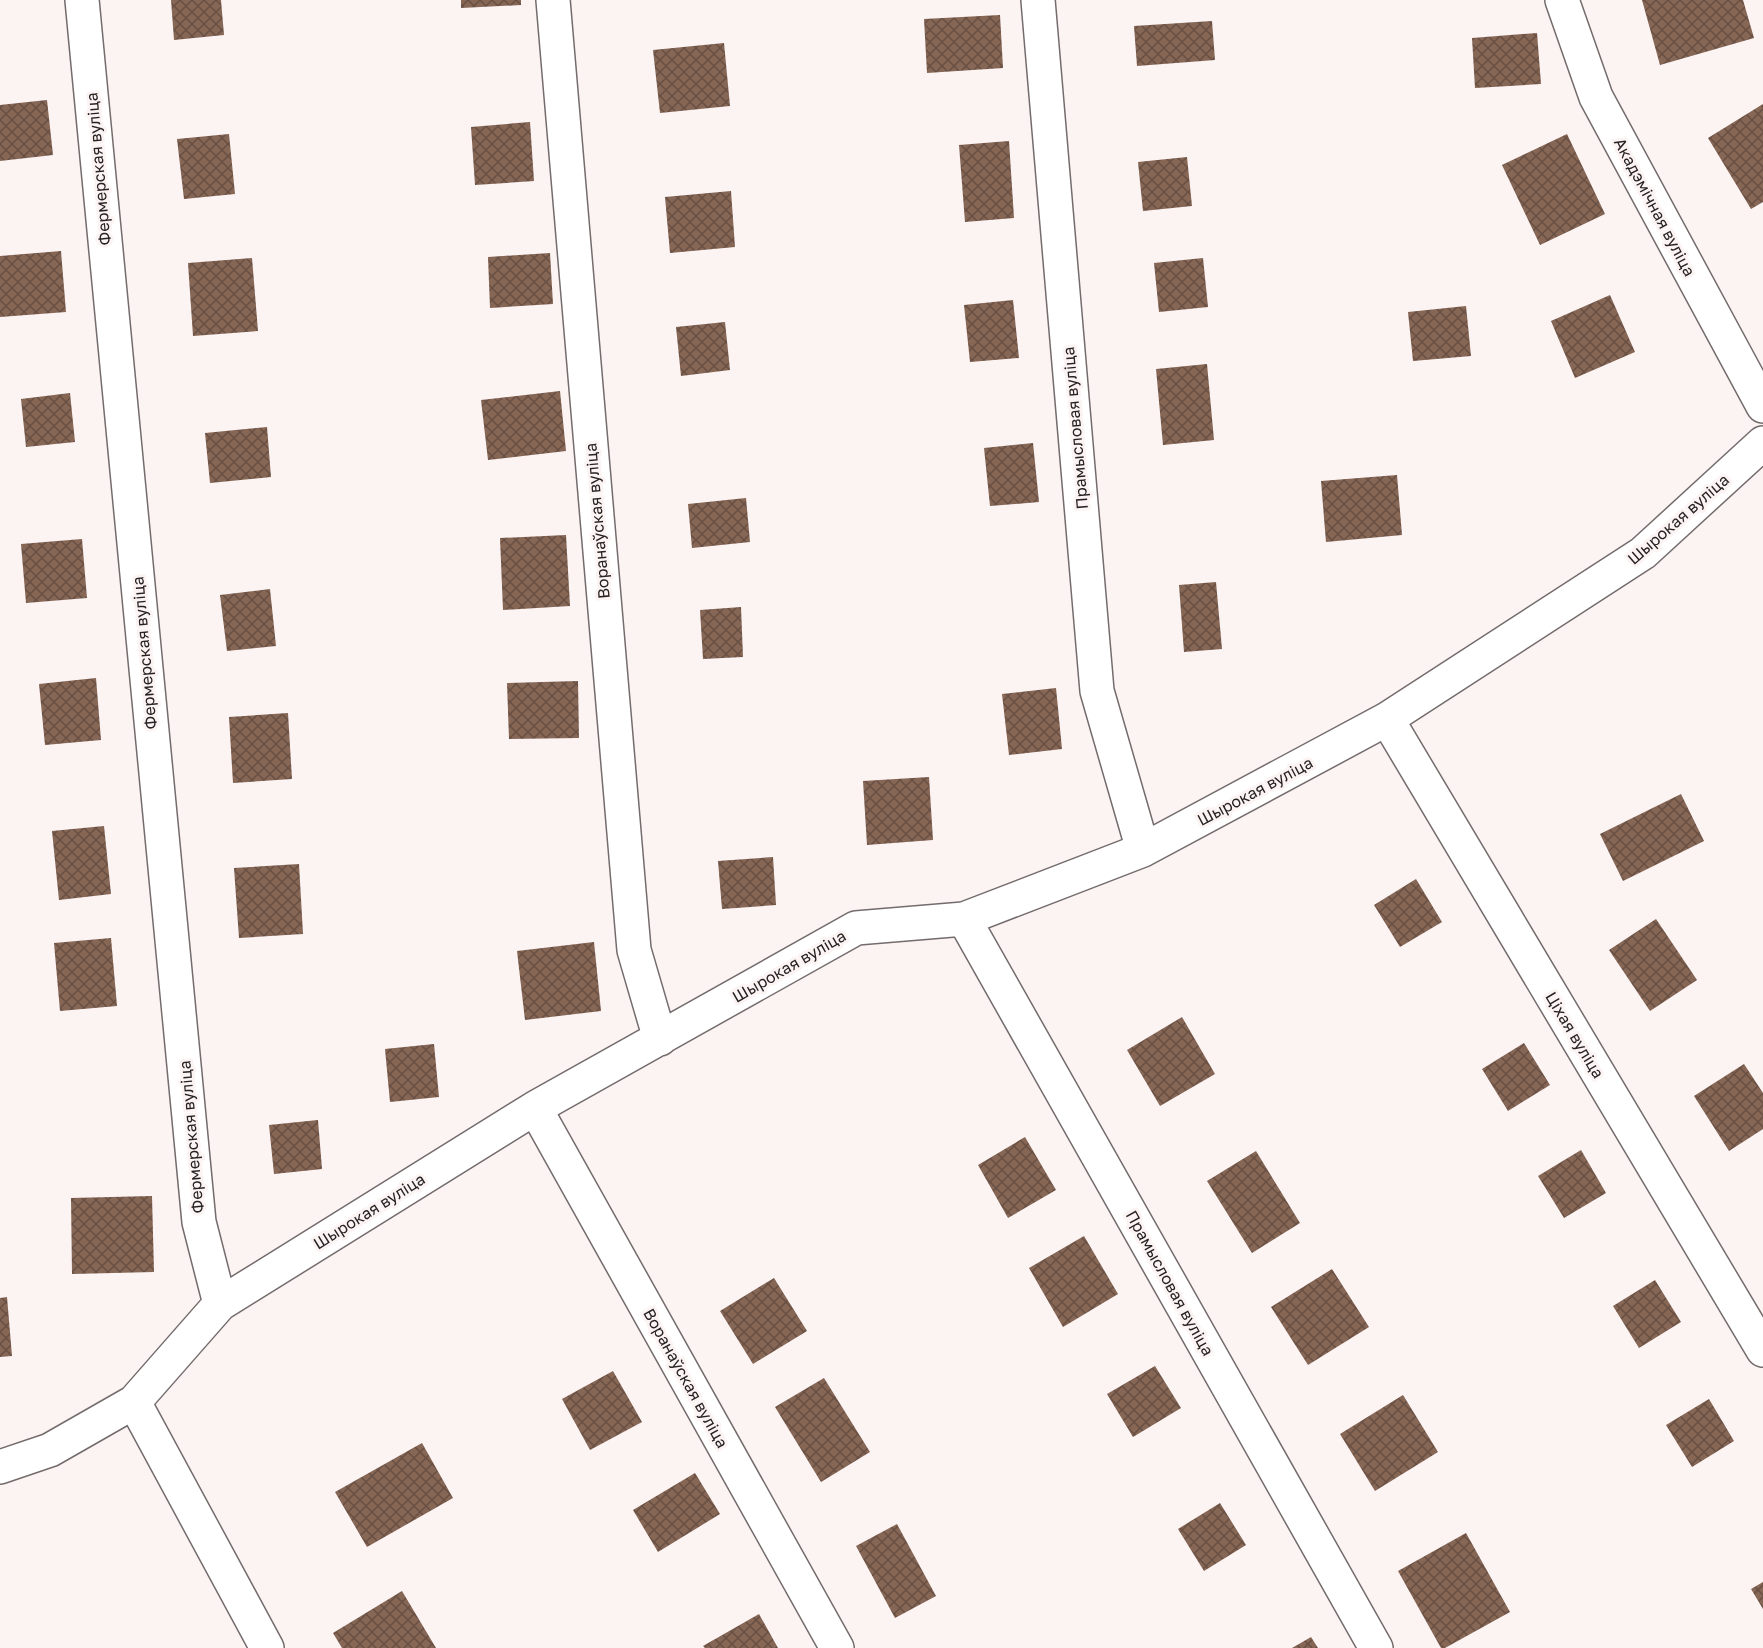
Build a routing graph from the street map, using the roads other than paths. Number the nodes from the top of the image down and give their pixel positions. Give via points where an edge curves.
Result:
1 (82, 0) edge
2 (553, 0) edge
3 (1038, 0) edge
4 (1562, 0) edge
5 (1763, 406) edge
6 (1763, 443) edge
7 (1388, 719) junction
8 (1143, 850) junction
9 (964, 919) junction
10 (660, 1039) junction
11 (534, 1108) junction
12 (220, 1304) junction
13 (1763, 1350) edge
14 (134, 1402) junction
15 (0, 1467) edge
16 (267, 1648) edge
17 (837, 1648) edge
18 (1376, 1648) edge

1 - 12 street, Фермерская вуліца via 199,1222
2 - 10 street, Воранаўская вуліца via 634,950
3 - 8 street, Прамысловая вуліца via 1097,692
4 - 5 street, Акадэмічная вуліца via 1596,97
6 - 7 street, Шырокая вуліца via 1642,553
7 - 8 street, Шырокая вуліца
7 - 13 street, Ціхая вуліца
8 - 9 street, Шырокая вуліца
9 - 10 street, Шырокая вуліца via 856,927
9 - 18 street, Прамысловая вуліца
10 - 11 street, Шырокая вуліца
11 - 12 street, Шырокая вуліца
11 - 17 street, Воранаўская вуліца
12 - 14 street, Шырокая вуліца
14 - 15 street, Шырокая вуліца via 50,1450
14 - 16 street

